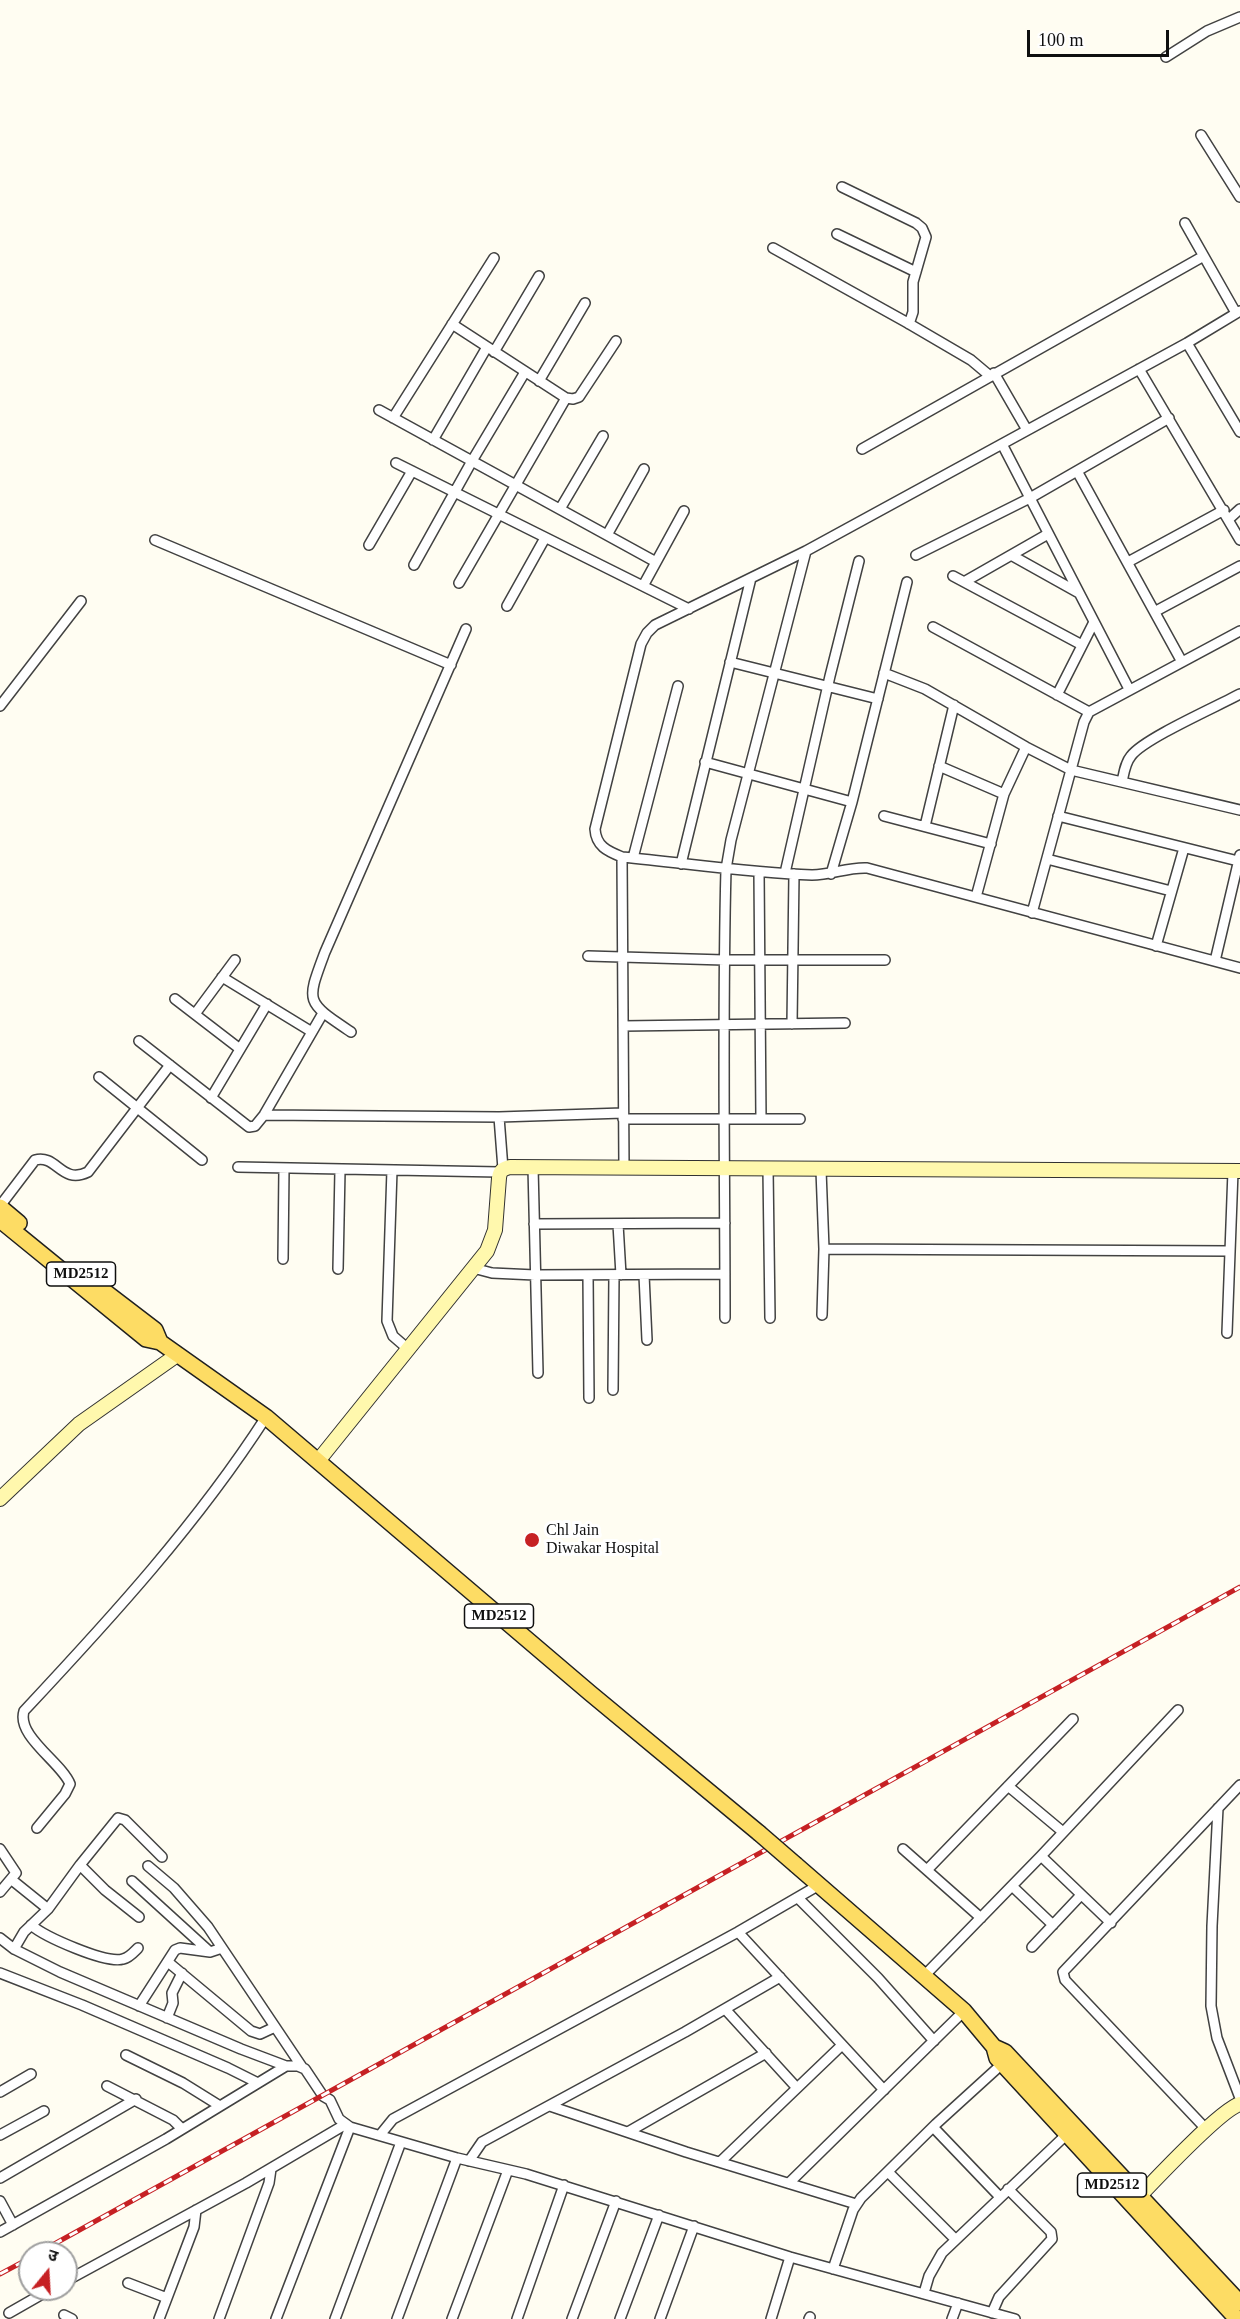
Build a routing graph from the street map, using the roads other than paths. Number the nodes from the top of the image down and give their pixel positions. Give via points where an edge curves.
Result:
1 (1240, 17) edge
2 (1166, 57) dead end
3 (1201, 135) dead end
4 (842, 187) dead end
5 (1240, 197) edge
6 (1185, 223) dead end
7 (837, 234) dead end
8 (773, 248) dead end
9 (1202, 257) junction
10 (494, 258) dead end
11 (916, 272) junction
12 (538, 276) dead end
13 (585, 303) dead end
14 (1238, 312) edge
15 (452, 324) junction
16 (909, 324) junction
17 (616, 341) dead end
18 (1187, 343) junction
19 (491, 349) junction
20 (1139, 369) junction
21 (525, 372) junction
22 (992, 374) junction
23 (539, 381) junction
24 (566, 398) junction
25 (379, 410) dead end
26 (393, 418) junction
27 (1169, 418) junction
28 (1027, 430) junction
29 (1240, 432) edge
30 (603, 436) dead end
31 (433, 440) junction
32 (1002, 444) junction
33 (862, 449) dead end
34 (472, 461) junction
35 (396, 463) dead end
36 (644, 469) dead end
37 (412, 471) junction
38 (1077, 471) junction
39 (515, 485) junction
40 (455, 492) junction
41 (1030, 498) junction
42 (561, 509) junction
43 (1240, 509) edge
44 (1224, 510) junction
45 (684, 511) dead end
46 (499, 514) junction
47 (1229, 519) junction
48 (1048, 534) junction
49 (606, 535) junction
50 (545, 538) junction
51 (155, 540) dead end
52 (1240, 540) edge
53 (369, 545) dead end
54 (806, 550) junction
55 (916, 555) dead end
56 (1011, 555) junction
57 (859, 561) dead end
58 (656, 562) junction
59 (1128, 562) junction
60 (414, 565) dead end
61 (1240, 566) edge
62 (953, 576) dead end
63 (751, 578) junction
64 (907, 582) dead end
65 (963, 582) junction
66 (459, 583) dead end
67 (643, 586) junction
68 (1079, 593) junction
69 (81, 600) dead end
70 (507, 606) dead end
71 (689, 609) junction
72 (1156, 611) junction
73 (1094, 622) junction
74 (933, 627) dead end
75 (466, 629) dead end
76 (1240, 631) edge
77 (1082, 645) junction
78 (730, 662) junction
79 (1182, 662) junction
80 (451, 665) junction
81 (774, 673) junction
82 (884, 673) junction
83 (678, 686) dead end
84 (827, 688) junction
85 (1129, 689) junction
86 (1057, 694) junction
87 (1240, 694) edge
88 (878, 699) junction
89 (954, 705) junction
90 (0, 706) edge
91 (1089, 712) junction
92 (1026, 747) junction
93 (705, 762) junction
94 (939, 766) junction
95 (1071, 770) junction
96 (748, 773) junction
97 (1122, 782) junction
98 (804, 789) junction
99 (1005, 794) junction
100 (852, 802) junction
101 (1240, 810) edge
102 (884, 816) dead end
103 (1058, 816) junction
104 (925, 826) junction
105 (991, 844) junction
106 (1184, 848) junction
107 (622, 857) junction
108 (633, 858) junction
109 (1239, 858) edge
110 (1047, 859) junction
111 (681, 864) junction
112 (726, 869) junction
113 (759, 872) junction
114 (789, 873) junction
115 (831, 874) junction
116 (1171, 891) junction
117 (976, 897) junction
118 (1032, 913) junction
119 (1156, 946) junction
120 (588, 956) dead end
121 (623, 957) junction
122 (235, 960) dead end
123 (723, 960) junction
124 (759, 960) junction
125 (792, 960) junction
126 (885, 960) dead end
127 (1215, 961) junction
128 (1240, 968) edge
129 (222, 977) junction
130 (175, 999) dead end
131 (267, 1004) junction
132 (323, 1013) junction
133 (195, 1014) junction
134 (845, 1023) dead end
135 (792, 1024) junction
136 (723, 1025) junction
137 (760, 1025) junction
138 (623, 1026) junction
139 (312, 1032) junction
140 (351, 1032) dead end
141 (139, 1041) dead end
142 (240, 1049) junction
143 (170, 1065) junction
144 (99, 1077) dead end
145 (211, 1098) junction
146 (137, 1108) junction
147 (264, 1115) junction
148 (623, 1116) junction
149 (500, 1117) junction
150 (723, 1119) junction
151 (760, 1119) junction
152 (800, 1119) dead end
153 (202, 1160) dead end
154 (238, 1167) dead end
155 (533, 1167) junction
156 (285, 1168) junction
157 (624, 1168) junction
158 (768, 1169) junction
159 (340, 1170) junction
160 (392, 1170) junction
161 (725, 1170) junction
162 (822, 1170) junction
163 (501, 1171) junction
164 (1236, 1171) edge
165 (0, 1206) edge
166 (0, 1220) edge
167 (725, 1223) junction
168 (534, 1224) junction
169 (618, 1224) junction
170 (824, 1249) junction
171 (1230, 1251) junction
172 (283, 1259) dead end
173 (473, 1268) junction
174 (338, 1269) dead end
175 (725, 1274) junction
176 (535, 1275) junction
177 (588, 1275) junction
178 (617, 1275) junction
179 (644, 1275) junction
180 (822, 1315) dead end
181 (725, 1318) dead end
182 (770, 1318) dead end
183 (1227, 1333) dead end
184 (647, 1340) dead end
185 (160, 1342) junction
186 (408, 1349) junction
187 (177, 1355) junction
188 (538, 1373) dead end
189 (613, 1390) dead end
190 (589, 1398) dead end
191 (266, 1417) junction
192 (318, 1461) junction
193 (0, 1499) edge
194 (1178, 1710) dead end
195 (1073, 1719) dead end
196 (1008, 1785) junction
197 (1240, 1785) edge
198 (1218, 1808) junction
199 (37, 1828) dead end
200 (1063, 1832) junction
201 (0, 1849) edge
202 (903, 1849) dead end
203 (1041, 1856) junction
204 (162, 1857) dead end
205 (80, 1865) junction
206 (148, 1866) dead end
207 (927, 1870) junction
208 (14, 1878) junction
209 (132, 1881) dead end
210 (819, 1885) junction
211 (1012, 1886) junction
212 (0, 1892) edge
213 (1082, 1895) junction
214 (798, 1898) junction
215 (48, 1909) junction
216 (139, 1917) dead end
217 (981, 1918) junction
218 (1111, 1923) junction
219 (31, 1925) junction
220 (1053, 1925) junction
221 (738, 1932) junction
222 (1, 1940) edge
223 (1032, 1947) dead end
224 (138, 1948) dead end
225 (222, 1948) junction
226 (14, 1949) junction
227 (210, 1952) junction
228 (168, 1962) junction
229 (0, 1973) edge
230 (182, 1973) junction
231 (924, 1976) junction
232 (780, 1977) junction
233 (139, 2006) junction
234 (725, 2009) junction
235 (964, 2011) junction
236 (167, 2018) junction
237 (275, 2027) junction
238 (934, 2041) junction
239 (842, 2045) junction
240 (994, 2047) junction
241 (766, 2054) junction
242 (126, 2055) dead end
243 (1002, 2064) junction
244 (286, 2066) junction
245 (302, 2067) junction
246 (31, 2074) dead end
247 (258, 2084) junction
248 (107, 2086) dead end
249 (797, 2088) junction
250 (884, 2090) junction
251 (0, 2092) edge
252 (1240, 2098) edge
253 (136, 2099) junction
254 (1240, 2104) edge
255 (220, 2106) junction
256 (550, 2106) junction
257 (44, 2111) dead end
258 (348, 2125) junction
259 (933, 2127) junction
260 (182, 2129) junction
261 (1207, 2130) junction
262 (628, 2132) junction
263 (0, 2135) edge
264 (380, 2135) junction
265 (1066, 2136) junction
266 (401, 2142) junction
267 (457, 2158) junction
268 (468, 2161) junction
269 (720, 2162) junction
270 (271, 2169) junction
271 (508, 2170) junction
272 (888, 2172) junction
273 (0, 2178) edge
274 (789, 2183) junction
275 (564, 2185) junction
276 (1008, 2189) junction
277 (999, 2196) junction
278 (0, 2201) edge
279 (616, 2201) junction
280 (1135, 2201) junction
281 (856, 2204) junction
282 (196, 2210) junction
283 (659, 2215) junction
284 (13, 2225) junction
285 (694, 2226) junction
286 (0, 2232) edge
287 (955, 2239) junction
288 (790, 2257) junction
289 (833, 2269) junction
290 (78, 2274) edge
291 (128, 2283) dead end
292 (924, 2293) junction
293 (167, 2298) junction
294 (30, 2301) edge
295 (958, 2303) junction
296 (1240, 2303) edge
297 (9, 2313) dead end
298 (992, 2313) junction
299 (159, 2319) edge
300 (219, 2319) edge
301 (276, 2319) edge
302 (335, 2319) edge
303 (397, 2319) edge
304 (452, 2319) edge
305 (517, 2319) edge
306 (572, 2319) edge
307 (620, 2319) edge
308 (660, 2319) edge
309 (771, 2319) edge
310 (951, 2319) edge
311 (1015, 2319) edge
312 (1237, 2319) edge

1 - 2 street via 1207,31
3 - 5 street
4 - 11 street via 922,228 926,237
6 - 9 street
7 - 11 street
8 - 16 street
9 - 14 street
9 - 22 street
10 - 15 street
11 - 16 street
12 - 19 street
13 - 23 street
14 - 18 street
15 - 19 street
15 - 26 street
16 - 22 street
17 - 24 street via 579,397
18 - 20 street
18 - 29 street
19 - 21 street
19 - 31 street
20 - 27 street
20 - 28 street
21 - 23 street
21 - 34 street
22 - 28 street
22 - 33 street
23 - 24 street
24 - 39 street
25 - 26 street
26 - 31 street
27 - 38 street
27 - 44 street
28 - 32 street
30 - 42 street
31 - 34 street
32 - 41 street
32 - 54 street
34 - 39 street
34 - 40 street
35 - 37 street
36 - 49 street
37 - 40 street
37 - 53 street
38 - 41 street
38 - 59 street
39 - 42 street
39 - 46 street
40 - 46 street
40 - 60 street
41 - 48 street
41 - 55 street
42 - 49 street
43 - 47 street
44 - 47 street
44 - 59 street
45 - 58 street
46 - 50 street
46 - 66 street
47 - 52 street
48 - 56 street
48 - 68 street
49 - 58 street
50 - 67 street
50 - 70 street
51 - 80 street
54 - 63 street
54 - 81 street
56 - 65 street
56 - 68 street
57 - 84 street
58 - 67 street
59 - 72 street
61 - 72 street
62 - 65 street
63 - 71 street
63 - 78 street
64 - 82 street
65 - 77 street
67 - 71 street
68 - 73 street
69 - 90 street
71 - 107 street via 655,625 647,633 638,655 595,829 600,845
72 - 79 street
73 - 77 street
73 - 85 street
74 - 86 street
75 - 80 street
76 - 79 street
77 - 86 street
78 - 81 street
78 - 93 street
79 - 85 street
80 - 132 street via 312,987 315,1003
81 - 84 street
81 - 96 street
82 - 88 street
82 - 89 street
83 - 108 street
84 - 88 street
84 - 98 street
85 - 91 street
86 - 91 street
87 - 97 street via 1135,750
88 - 100 street
89 - 92 street
89 - 94 street
91 - 95 street
92 - 95 street
92 - 99 street
93 - 96 street
93 - 111 street
94 - 99 street
94 - 104 street
95 - 97 street
95 - 103 street
96 - 98 street
96 - 112 street
97 - 101 street
98 - 100 street
98 - 114 street
99 - 105 street
100 - 115 street
102 - 104 street
103 - 106 street
103 - 110 street
104 - 105 street
105 - 117 street
106 - 109 street
106 - 116 street
107 - 108 street
107 - 121 street
108 - 111 street
109 - 127 street
110 - 116 street
110 - 118 street
111 - 112 street
112 - 113 street
112 - 123 street
113 - 114 street
113 - 124 street
114 - 115 street
114 - 125 street
115 - 117 street via 847,868 867,868
116 - 119 street
117 - 118 street
118 - 119 street
119 - 127 street
120 - 121 street
121 - 123 street
121 - 138 street
122 - 129 street
123 - 124 street
123 - 136 street
124 - 125 street
124 - 137 street
125 - 126 street
125 - 135 street
127 - 128 street
129 - 131 street
129 - 133 street
130 - 133 street
131 - 139 street
131 - 142 street
132 - 139 street
132 - 140 street
133 - 142 street
134 - 135 street
135 - 137 street
136 - 137 street
136 - 138 street
136 - 150 street
137 - 151 street
138 - 148 street
139 - 147 street
141 - 143 street
142 - 145 street
143 - 145 street
143 - 146 street
144 - 146 street
145 - 147 street via 249,1127
146 - 153 street
146 - 165 street via 88,1172 68,1175 47,1160 35,1160
147 - 149 street
148 - 149 street
148 - 150 street
148 - 157 street
149 - 163 street
150 - 151 street
150 - 161 street
151 - 152 street
154 - 156 street
155 - 157 street
155 - 163 street
155 - 168 street
156 - 159 street
156 - 172 street
157 - 161 street
158 - 161 street
158 - 162 street
158 - 182 street
159 - 160 street
159 - 174 street
160 - 163 street
160 - 186 street via 387,1322 393,1336
161 - 167 street
162 - 164 street
162 - 170 street
163 - 173 street via 495,1230 487,1251
164 - 171 street
165 - 185 main road, MD2512 via 155,1330
166 - 185 main road, MD2512 via 146,1340
167 - 169 street
167 - 175 street
168 - 169 street
168 - 176 street
169 - 178 street
170 - 171 street
170 - 180 street
171 - 183 street
173 - 176 street
173 - 186 street
175 - 179 street
175 - 181 street
176 - 177 street
176 - 188 street
177 - 178 street
177 - 190 street
178 - 179 street
178 - 189 street
179 - 184 street
185 - 187 main road, MD2512
186 - 192 street
187 - 191 main road, MD2512
187 - 193 street via 79,1424
191 - 192 main road, MD2512
191 - 199 street via 222,1484 182,1534 24,1711 24,1724 70,1784
192 - 210 main road, MD2512, bridge
194 - 200 street
195 - 196 street
196 - 200 street
196 - 207 street
197 - 198 street
198 - 218 street
198 - 252 street via 1211,2006 1217,2038
200 - 203 street
201 - 208 street via 16,1871
202 - 207 street
203 - 211 street
203 - 213 street
204 - 205 street via 118,1818
205 - 215 street
205 - 216 street
206 - 225 street via 191,1905
207 - 217 street
208 - 212 street
208 - 215 street
209 - 227 street
210 - 214 street
210 - 231 main road, MD2512
211 - 217 street
211 - 220 street
213 - 218 street
213 - 220 street
214 - 221 street
214 - 238 street
215 - 219 street
217 - 231 street
218 - 261 street via 1065,1969 1063,1976
219 - 224 street via 73,1948 119,1960 131,1956
219 - 226 street
220 - 223 street
221 - 232 street
221 - 264 street via 393,2119
222 - 226 street
225 - 227 street
225 - 237 street
226 - 233 street
227 - 228 street via 180,1948
228 - 230 street
228 - 233 street
229 - 247 street via 151,2034
230 - 236 street
230 - 237 street via 250,2031 260,2034
231 - 235 main road, MD2512
232 - 234 street
232 - 239 street
233 - 236 street
234 - 241 street
234 - 256 street
235 - 238 street
235 - 240 main road, MD2512
236 - 244 street
237 - 245 street
238 - 250 street
239 - 249 street
239 - 250 street
240 - 243 main road, MD2512
240 - 280 main road, MD2512 via 1005,2052
241 - 249 street
241 - 262 street
242 - 255 street
243 - 259 street
243 - 265 main road, MD2512
244 - 245 street
244 - 247 street
245 - 258 street via 330,2100 339,2119
246 - 251 street
247 - 255 street
248 - 253 street
249 - 269 street
250 - 274 street
253 - 260 street
253 - 273 street
254 - 261 street
255 - 260 street
256 - 262 street
256 - 268 street via 482,2142
257 - 263 street
258 - 264 street
258 - 270 street
258 - 301 street
259 - 272 street
259 - 277 street
260 - 284 street
261 - 280 street
262 - 269 street
264 - 266 street
265 - 276 street
265 - 280 main road, MD2512
266 - 267 street
266 - 302 street
267 - 268 street
267 - 303 street
268 - 271 street
269 - 274 street
270 - 282 street
270 - 300 street
271 - 275 street
271 - 304 street
272 - 281 street
272 - 287 street
274 - 281 street
275 - 279 street
275 - 305 street
276 - 277 street
276 - 298 street via 1051,2232 1052,2240 999,2297
277 - 287 street
278 - 284 street
279 - 283 street
279 - 306 street
280 - 296 main road, MD2512
280 - 312 main road, MD2512
281 - 289 street
282 - 290 street
282 - 293 street via 194,2228
283 - 285 street
283 - 307 street
284 - 286 street
285 - 288 street
285 - 308 street
287 - 292 street via 933,2266
288 - 289 street
288 - 309 street
289 - 292 street
291 - 293 street
292 - 295 street
293 - 299 street
294 - 297 street
295 - 298 street
295 - 310 street
298 - 311 street

